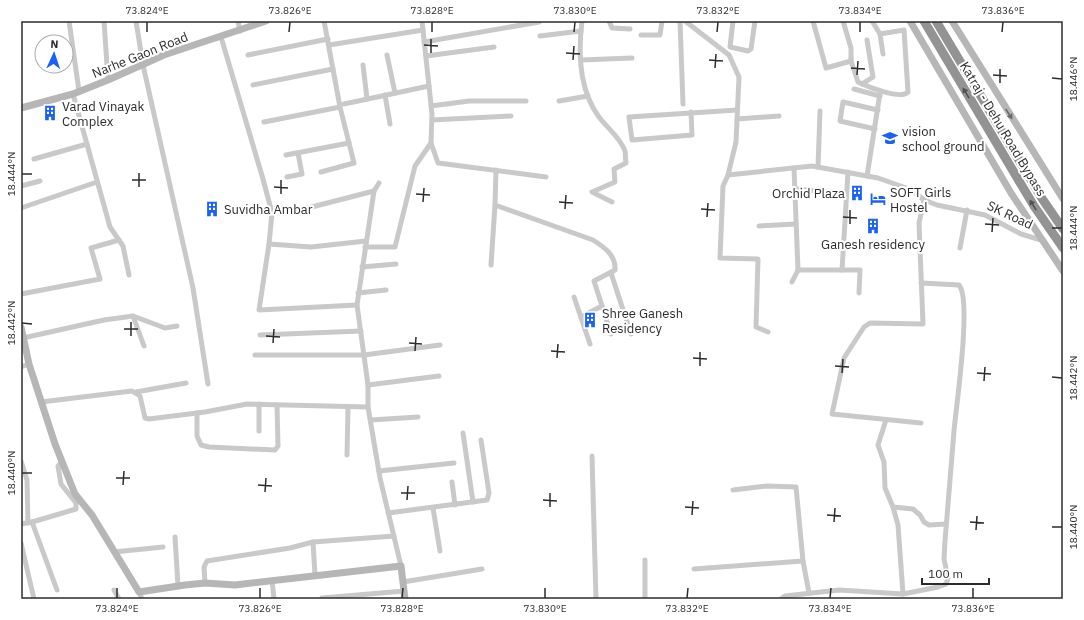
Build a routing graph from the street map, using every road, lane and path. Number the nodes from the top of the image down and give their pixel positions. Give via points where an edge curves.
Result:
1 (69, 21) edge
2 (104, 21) edge
3 (136, 21) edge
4 (238, 21) edge
5 (266, 21) edge
6 (324, 21) edge
7 (422, 21) edge
8 (582, 21) edge
9 (609, 21) edge
10 (662, 21) edge
11 (680, 21) edge
12 (685, 21) edge
13 (733, 21) edge
14 (755, 21) edge
15 (813, 21) edge
16 (842, 21) edge
17 (872, 21) edge
18 (910, 21) edge
19 (924, 21) edge
20 (936, 21) edge
21 (952, 21) edge
22 (539, 22) edge
23 (630, 29) dead end
24 (423, 30) junction
25 (240, 31) junction
26 (581, 31) junction
27 (880, 34) junction
28 (641, 35) dead end
29 (540, 36) dead end
30 (221, 37) junction
31 (867, 40) dead end
32 (328, 42) junction
33 (424, 42) junction
34 (494, 47) dead end
35 (884, 54) dead end
36 (248, 55) dead end
37 (387, 55) dead end
38 (426, 56) junction
39 (632, 58) dead end
40 (581, 60) junction
41 (852, 61) junction
42 (143, 64) junction
43 (362, 65) dead end
44 (333, 69) junction
45 (108, 80) junction
46 (862, 84) junction
47 (253, 85) dead end
48 (429, 86) junction
49 (854, 89) dead end
50 (76, 92) junction
51 (395, 93) junction
52 (385, 95) junction
53 (588, 96) junction
54 (367, 99) junction
55 (526, 101) dead end
56 (559, 101) dead end
57 (683, 104) dead end
58 (342, 105) junction
59 (431, 106) junction
60 (21, 108) edge
61 (737, 110) junction
62 (878, 110) junction
63 (820, 111) dead end
64 (691, 112) junction
65 (511, 116) dead end
66 (779, 116) dead end
67 (737, 119) junction
68 (432, 120) junction
69 (264, 122) dead end
70 (390, 124) dead end
71 (875, 129) junction
72 (349, 143) junction
73 (431, 143) junction
74 (87, 144) junction
75 (298, 153) junction
76 (286, 155) dead end
77 (34, 159) dead end
78 (818, 167) junction
79 (794, 168) junction
80 (496, 170) junction
81 (322, 172) dead end
82 (848, 172) junction
83 (728, 175) junction
84 (546, 176) dead end
85 (867, 176) junction
86 (287, 177) dead end
87 (40, 181) dead end
88 (97, 182) junction
89 (379, 183) dead end
90 (21, 186) edge
91 (795, 189) junction
92 (374, 191) junction
93 (846, 193) junction
94 (1063, 199) edge
95 (924, 200) junction
96 (612, 202) dead end
97 (496, 204) junction
98 (21, 208) edge
99 (304, 209) dead end
100 (967, 210) junction
101 (796, 224) junction
102 (759, 226) dead end
103 (1063, 229) edge
104 (119, 240) junction
105 (1041, 240) junction
106 (366, 241) junction
107 (269, 244) junction
108 (364, 247) junction
109 (960, 248) dead end
110 (1063, 248) edge
111 (396, 264) dead end
112 (491, 265) dead end
113 (362, 267) junction
114 (798, 270) junction
115 (842, 270) junction
116 (1063, 271) edge
117 (611, 272) junction
118 (129, 275) dead end
119 (792, 282) dead end
120 (921, 283) junction
121 (386, 290) dead end
122 (358, 293) junction
123 (859, 293) dead end
124 (21, 294) edge
125 (574, 297) dead end
126 (357, 305) junction
127 (602, 306) junction
128 (133, 316) junction
129 (581, 317) junction
130 (177, 326) dead end
131 (21, 327) edge
132 (360, 331) junction
133 (768, 332) dead end
134 (611, 334) dead end
135 (631, 334) dead end
136 (260, 335) dead end
137 (23, 338) junction
138 (590, 344) dead end
139 (440, 345) dead end
140 (144, 346) dead end
141 (255, 355) dead end
142 (364, 355) junction
143 (29, 364) junction
144 (21, 366) edge
145 (439, 376) dead end
146 (186, 383) dead end
147 (208, 384) dead end
148 (368, 385) junction
149 (136, 392) junction
150 (41, 402) junction
151 (259, 404) junction
152 (277, 405) junction
153 (348, 407) junction
154 (368, 407) junction
155 (197, 413) junction
156 (418, 417) dead end
157 (371, 420) junction
158 (886, 420) junction
159 (921, 423) dead end
160 (259, 431) dead end
161 (463, 433) dead end
162 (481, 440) dead end
163 (347, 456) dead end
164 (592, 456) dead end
165 (62, 460) junction
166 (21, 461) edge
167 (454, 462) dead end
168 (379, 471) junction
169 (452, 482) dead end
170 (733, 490) dead end
171 (473, 502) junction
172 (455, 505) junction
173 (893, 507) junction
174 (433, 508) junction
175 (388, 513) junction
176 (30, 522) junction
177 (21, 524) edge
178 (946, 524) junction
179 (394, 536) junction
180 (175, 537) dead end
181 (313, 542) junction
182 (21, 543) edge
183 (163, 547) dead end
184 (440, 550) dead end
185 (114, 552) junction
186 (644, 560) dead end
187 (803, 561) junction
188 (401, 566) junction
189 (482, 569) dead end
190 (694, 569) dead end
191 (315, 575) junction
192 (272, 580) junction
193 (403, 582) junction
194 (205, 583) junction
195 (178, 586) junction
196 (57, 590) dead end
197 (114, 590) dead end
198 (404, 591) junction
199 (809, 593) junction
200 (903, 594) junction
201 (141, 595) edge
202 (322, 598) edge
203 (34, 599) edge
204 (119, 599) edge
205 (274, 599) edge
206 (405, 599) edge
207 (596, 599) edge
208 (645, 599) edge
209 (781, 599) edge

1 - 50 street
2 - 45 street
3 - 42 street
4 - 25 street
5 - 25 street, Narhe Gaon Road
6 - 32 street
7 - 24 street
8 - 26 street
9 - 23 street via 612,28
10 - 28 street via 660,35
11 - 57 street
12 - 61 street via 729,55 739,77
13 - 14 street via 730,47 748,51 751,48
15 - 41 street via 826,68
16 - 41 street via 851,48
17 - 27 street
18 - 105 street
110 -> 19 highway, Katraj - Dehu Road Bypass via 1034,206
20 - 103 highway, Katraj - Dehu Road Bypass
21 -> 94 street
22 - 33 street
24 - 32 street
24 - 33 street
25 - 30 street, Narhe Gaon Road
26 - 29 street
26 - 40 street
27 - 35 street
27 - 46 street via 901,29 905,32 908,92 903,96
30 - 42 street, Narhe Gaon Road
30 - 107 street via 272,213
31 - 46 street via 873,77
32 - 36 street
32 - 44 street
33 - 38 street
34 - 38 street
37 - 51 street
38 - 48 street
39 - 40 street
40 - 53 street
41 - 46 street via 856,79
42 - 45 street, Narhe Gaon Road
42 - 147 street via 193,288
43 - 54 street
44 - 47 street
44 - 58 street
45 - 50 street, Narhe Gaon Road
48 - 51 street
48 - 59 street
49 - 62 street via 880,94
50 - 60 street, Narhe Gaon Road
50 - 74 street
51 - 52 street
52 - 54 street
52 - 70 street
53 - 56 street
53 - 96 street via 600,118 609,126 625,151 626,163 614,169 615,182 592,192
54 - 58 street
55 - 59 street
58 - 69 street
58 - 72 street
59 - 68 street
61 - 64 street
61 - 67 street
62 - 71 street
62 - 71 street via 843,102 840,121
63 - 78 street
64 - 64 street via 692,135 632,140 629,117
65 - 68 street
66 - 67 street
67 - 83 street via 736,142
68 - 73 street
71 - 85 street
72 - 75 street
72 - 81 street via 354,163
73 - 80 street via 438,163
73 - 108 street via 415,166 395,247
74 - 77 street
74 - 88 street
75 - 76 street
75 - 86 street via 302,174
78 - 79 street, SK Road
78 - 82 street, SK Road
79 - 83 street, SK Road
79 - 91 street
80 - 84 street
80 - 97 street
82 - 85 street, SK Road
82 - 93 street
83 - 133 street via 724,186 720,258 758,259 756,327
85 - 95 street, SK Road via 912,190
87 - 90 street
88 - 98 street
88 - 104 street via 110,227
89 - 92 street
91 - 93 street
91 - 101 street
92 - 99 street
92 - 106 street
93 - 115 street
95 - 100 street, SK Road
95 - 120 street via 919,223
97 - 112 street
97 - 117 street via 593,240 607,248 615,266 615,270
100 - 105 street, SK Road via 986,214 1021,234
100 - 109 street
101 - 102 street
101 - 114 street
104 - 118 street via 123,246
104 - 124 street via 91,248 100,279
105 - 116 street
106 - 107 street via 311,247
106 - 108 street
107 - 126 street via 259,310
108 - 113 street
111 - 113 street
113 - 122 street
114 - 115 street
114 - 119 street
115 - 123 street via 860,270
117 - 127 street via 594,281
117 - 135 street
120 - 158 street via 923,324 870,323 864,327 844,358 832,414
120 - 178 street via 959,285 963,293 961,372
121 - 122 street
122 - 126 street
125 - 129 street
126 - 132 street
127 - 129 street
127 - 134 street
128 - 130 street via 165,328
128 - 137 street
128 - 140 street
129 - 138 street
131 - 137 street
132 - 136 street
132 - 142 street
137 - 143 street
139 - 142 street
141 - 142 street
142 - 148 street
143 - 144 street
143 - 150 street
145 - 148 street
146 - 149 street
148 - 154 street
149 - 150 street
149 - 155 street via 140,396 143,414 147,419
150 - 165 street
151 - 152 street
151 - 155 street
151 - 160 street
152 - 153 street
152 - 155 street via 278,446 275,450 209,447 201,444 197,436
153 - 154 street
153 - 163 street
154 - 157 street
156 - 157 street
157 - 168 street
158 - 159 street
158 - 173 street via 878,445 884,462 885,488
161 - 171 street
162 - 171 street via 489,496 487,500
164 - 207 street
165 - 176 street via 58,466 61,484 76,503 76,509
165 - 185 street via 75,494 92,515
166 - 176 street via 27,480
167 - 168 street
168 - 175 street
169 - 172 street
170 - 187 street via 767,486 796,487
171 - 172 street
172 - 174 street
173 - 178 street via 913,509 930,525
173 - 200 street via 900,539
174 - 175 street
174 - 184 street
175 - 179 street
176 - 177 street
176 - 196 street
178 - 200 street via 946,584
179 - 181 street
179 - 188 street
180 - 195 street
181 - 191 street
181 - 194 street via 290,548 207,560 204,567
182 - 203 street
183 - 185 street
185 - 201 street
186 - 208 street
187 - 190 street
187 - 199 street
188 - 191 street
188 - 193 street
189 - 193 street
191 - 192 street
192 - 194 street via 235,585
192 - 205 street
193 - 198 street
194 - 195 street
195 - 201 street
197 - 204 street
198 - 202 street
198 - 206 street
199 - 200 street via 839,590
199 - 209 street via 785,596

